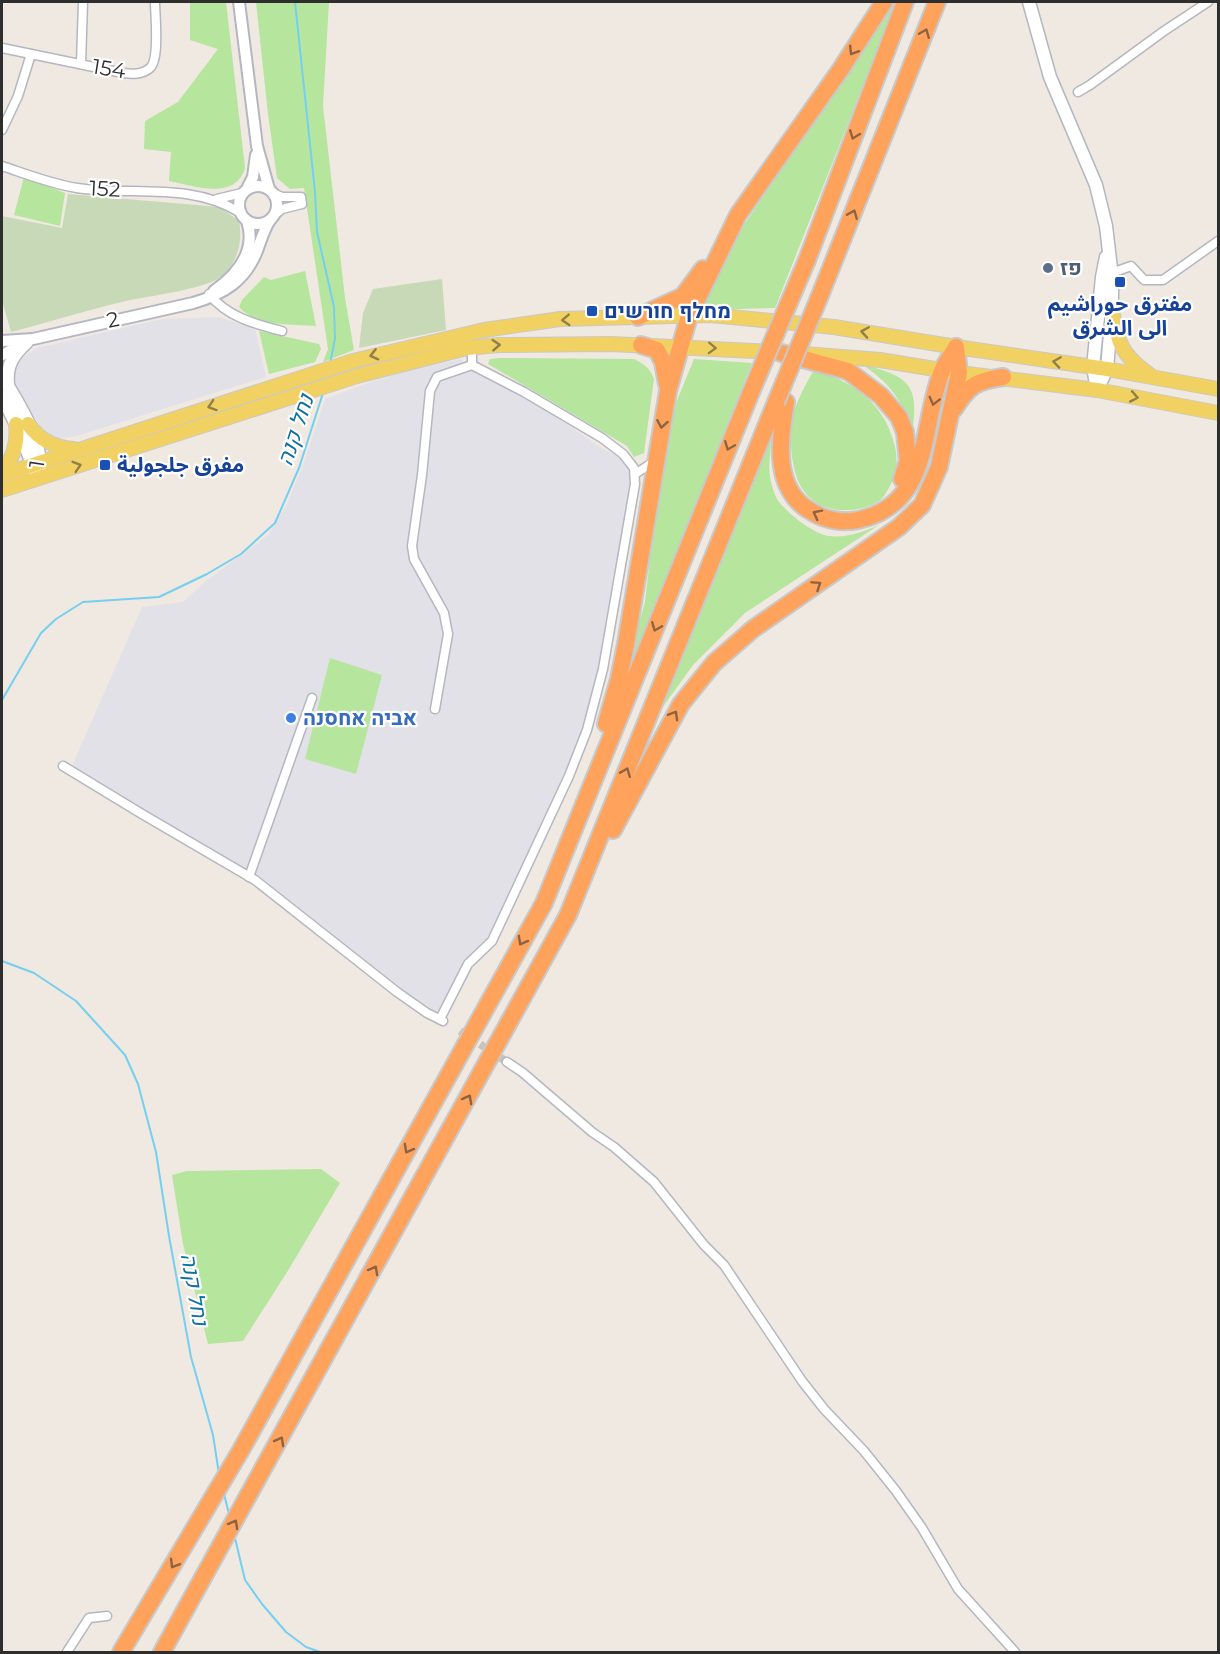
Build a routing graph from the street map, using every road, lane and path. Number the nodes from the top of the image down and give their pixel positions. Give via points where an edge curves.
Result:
1 (82, 2) edge
2 (155, 2) edge
3 (239, 2) edge
4 (884, 2) edge
5 (905, 2) edge
6 (937, 2) edge
7 (1029, 2) edge
8 (1208, 2) edge
9 (2, 48) edge
10 (31, 54) junction
11 (81, 64) junction
12 (1078, 92) dead end
13 (2, 130) edge
14 (257, 146) junction
15 (2, 166) edge
16 (245, 190) junction
17 (271, 191) junction
18 (211, 199) junction
19 (240, 212) junction
20 (738, 215) junction
21 (272, 217) junction
22 (247, 221) junction
23 (1218, 240) edge
24 (1107, 274) junction
25 (210, 295) junction
26 (1112, 310) junction
27 (689, 316) junction
28 (638, 317) junction
29 (282, 331) dead end
30 (30, 340) junction
31 (2, 341) edge
32 (640, 345) junction
33 (680, 347) junction
34 (956, 347) junction
35 (472, 348) junction
36 (781, 353) junction
37 (2, 355) edge
38 (472, 364) junction
39 (1100, 368) junction
40 (942, 370) junction
41 (959, 373) junction
42 (1003, 377) junction
43 (1154, 378) junction
44 (4, 386) edge
45 (1218, 389) edge
46 (1097, 390) junction
47 (668, 391) junction
48 (781, 402) junction
49 (1218, 413) edge
50 (949, 417) junction
51 (22, 424) junction
52 (82, 449) junction
53 (656, 460) junction
54 (37, 468) junction
55 (2, 473) edge
56 (635, 474) junction
57 (2, 490) edge
58 (869, 518) junction
59 (312, 698) dead end
60 (435, 709) dead end
61 (63, 766) dead end
62 (249, 877) junction
63 (544, 903) junction
64 (568, 915) junction
65 (507, 1062) tunnel mouth
66 (107, 1616) dead end
67 (67, 1653) edge
68 (121, 1653) edge
69 (162, 1653) edge
70 (1015, 1653) edge

1 - 11 street
2 - 11 street, 154 via 156,53 150,69 134,74
3 - 14 street
4 -> 20 highway
5 -> 63 highway, bridge via 807,260
48 -> 6 highway, bridge
7 - 24 main road via 1050,77 1102,205 1109,244
8 - 12 street
9 - 10 street, 154
10 - 11 street, 154
10 - 13 street
14 - 16 street via 256,165
14 - 17 street
15 - 18 street, 152 via 79,188
16 - 17 street via 259,185
16 - 18 street, 152
16 - 19 street via 238,202
17 - 21 street via 277,204
17 - 21 street via 282,197 301,197 302,204 282,209
18 - 19 street, 152
19 - 22 street
20 - 27 highway
20 - 28 highway via 683,296
21 - 22 street via 256,224
21 - 25 street, 2 via 241,278 226,291
22 - 25 street, 2 via 251,236 248,252 229,279
23 - 24 street via 1163,280 1144,280 1131,266
24 - 26 main road
24 - 39 main road
25 - 29 street via 238,317
25 - 30 street, 2 via 193,303
26 - 39 main road
26 - 43 main road via 1123,349
27 - 28 main road
27 - 33 highway
34 -> 27 main road via 834,327
28 -> 52 main road via 560,320 484,330 353,361
30 - 31 street, 2
30 - 37 street, 2
30 - 44 main road via 12,357
32 - 33 main road
35 -> 32 main road
32 - 47 highway via 657,350
33 -> 36 main road
33 - 47 highway
39 -> 34 main road
34 - 40 highway
34 - 41 highway
35 - 38 street
54 -> 35 main road via 357,376
36 - 40 main road via 880,360
36 - 58 highway via 848,371 881,396 899,417 907,449 904,475 891,498
38 - 56 street via 602,438 623,454
38 - 60 street via 437,376 430,391 412,546 414,559 447,625
39 - 43 main road
39 - 46 main road
40 - 41 main road
40 -> 58 highway via 910,483 899,499
41 - 42 main road
41 - 50 highway
42 - 46 main road
42 - 50 highway via 982,380 971,387
43 - 45 main road
44 - 51 main road, 1
46 -> 49 main road
47 -> 53 highway
58 -> 48 highway via 828,520 796,500 788,486 780,447
64 -> 48 highway
64 -> 50 highway via 681,704 714,663 753,629 912,516 922,505 939,467
51 - 52 main road via 49,443
51 - 54 main road, 1
51 - 55 main road via 13,454
52 - 54 main road
53 - 56 street
53 - 63 highway via 619,679
54 - 55 main road
54 - 57 main road
56 - 62 street via 603,669 587,730 492,941 468,964 442,1020 397,992
59 - 62 street
61 - 62 street
63 -> 68 highway via 241,1450
69 -> 64 highway
65 - 70 street via 654,1182 724,1265 802,1381 896,1491 958,1589
66 - 67 street via 89,1618

